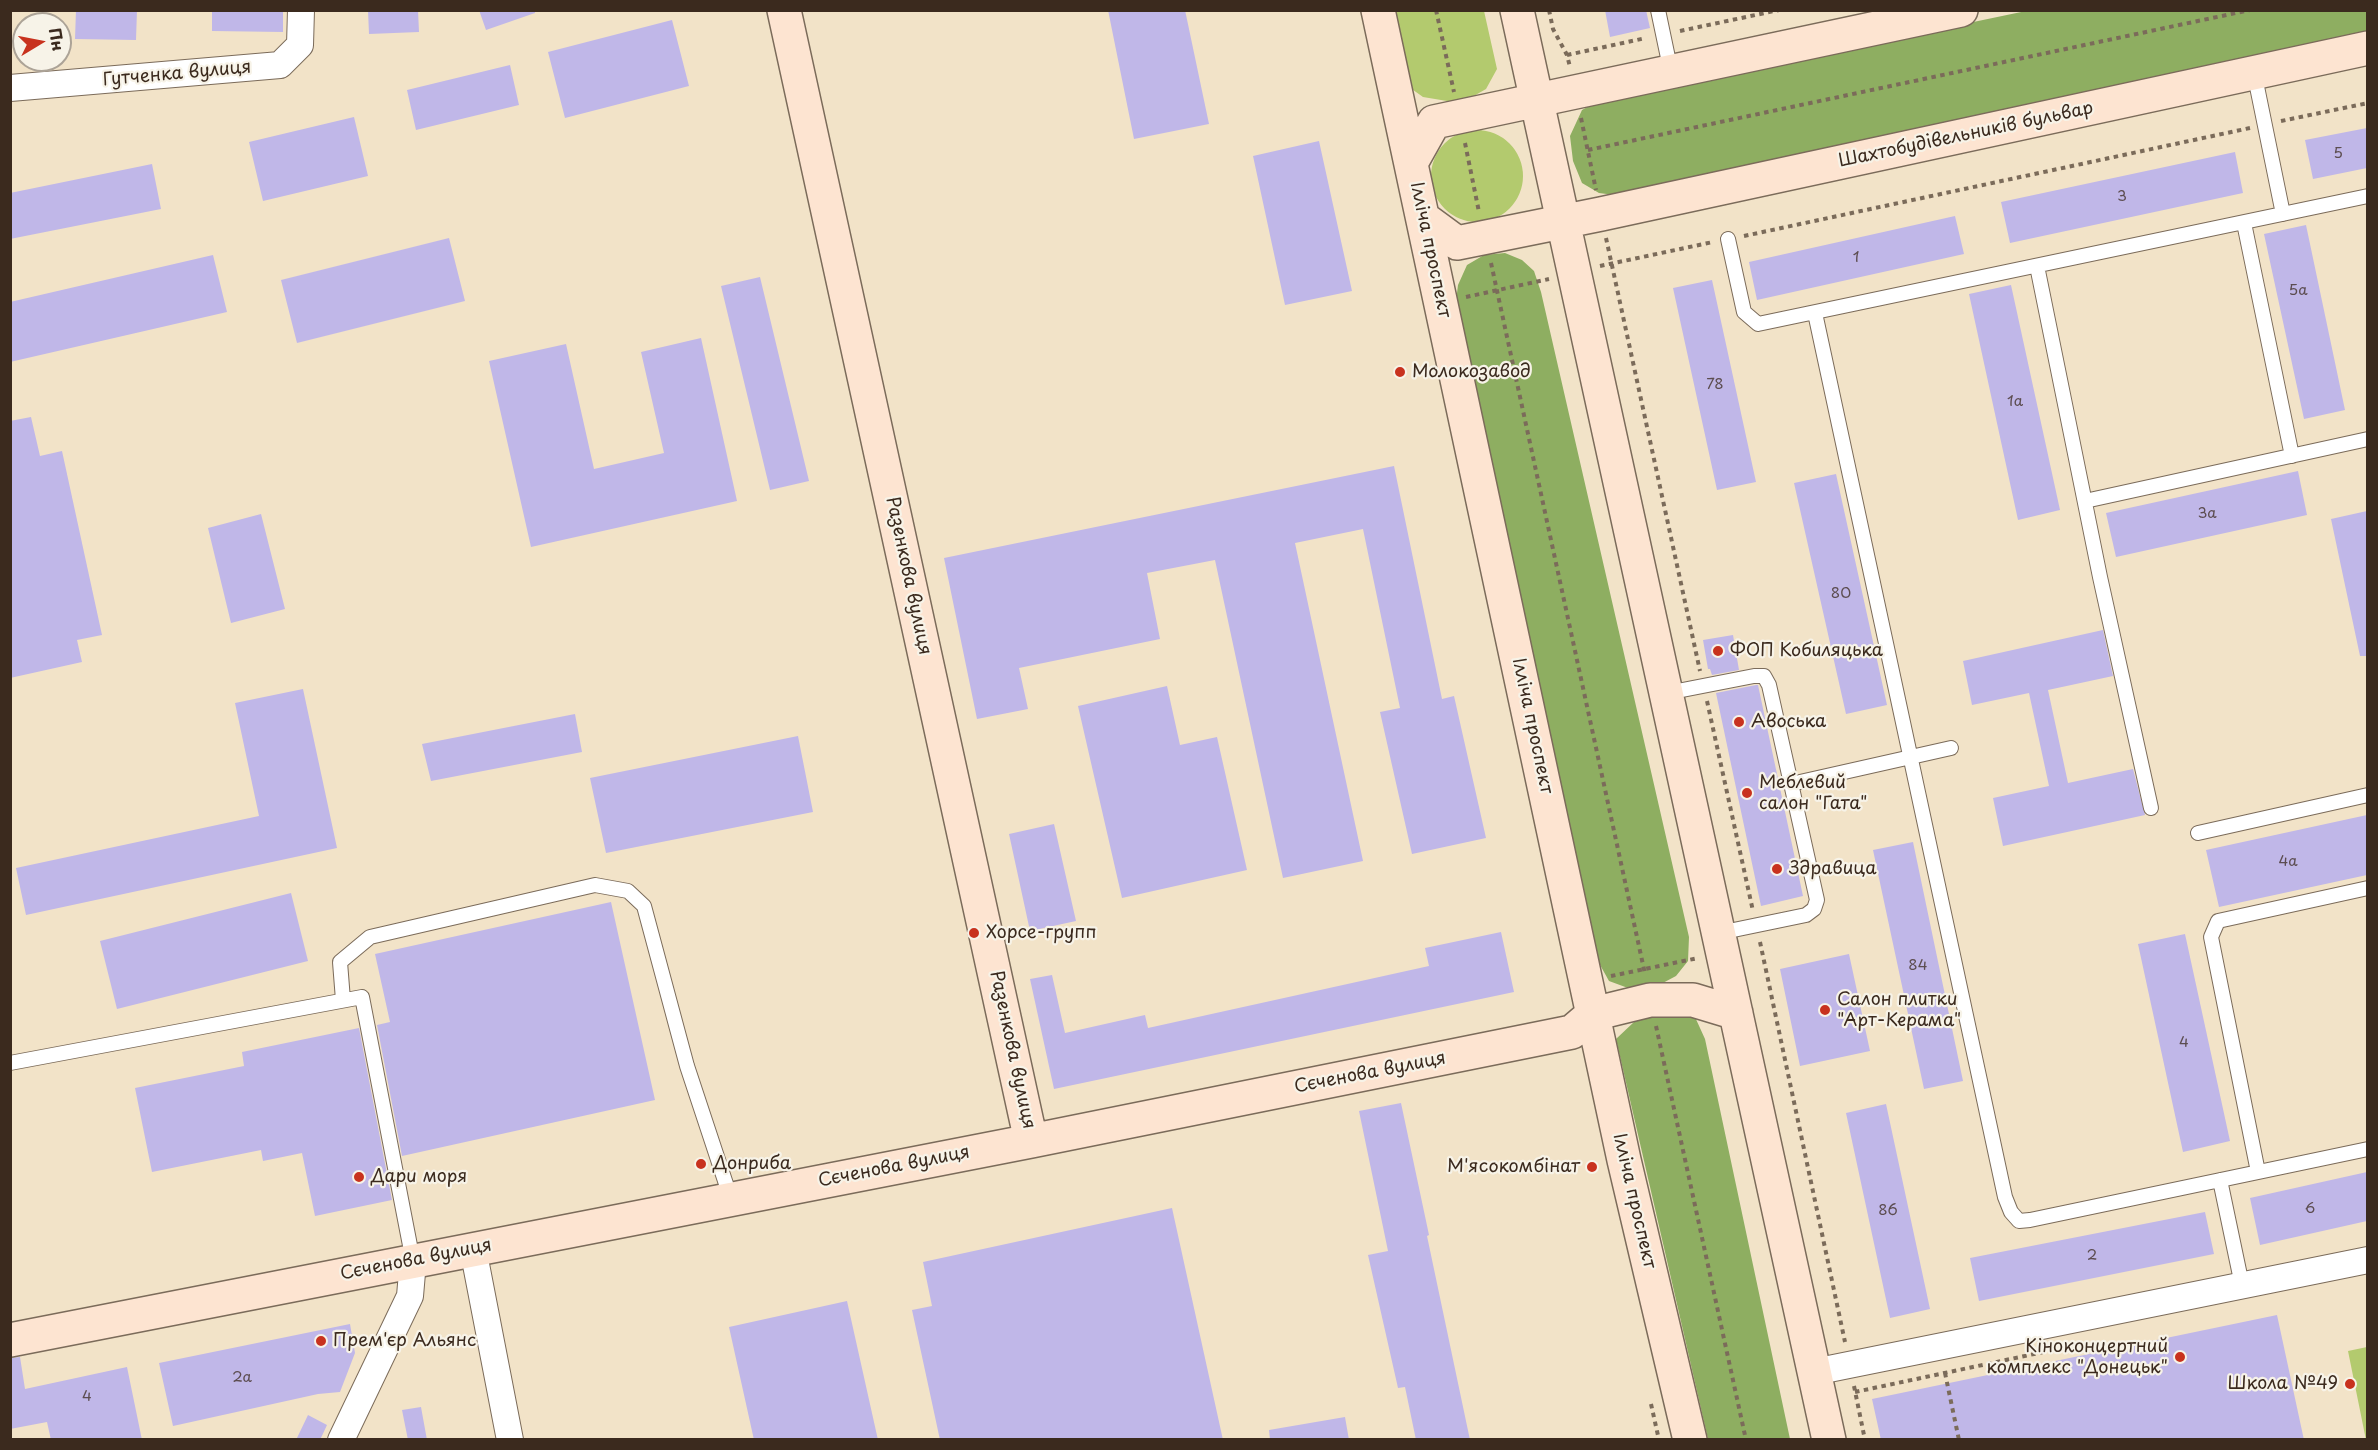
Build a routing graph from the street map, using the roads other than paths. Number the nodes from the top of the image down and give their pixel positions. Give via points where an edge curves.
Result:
1 (301, 10) edge
2 (784, 10) edge
3 (1378, 10) edge
4 (1517, 10) edge
5 (1658, 10) edge
6 (1953, 11) edge
7 (2367, 48) edge
8 (1671, 72) junction
9 (2254, 72) junction
10 (10, 88) edge
11 (1537, 100) junction
12 (1411, 163) junction
13 (2367, 196) edge
14 (2283, 214) junction
15 (1423, 218) junction
16 (1563, 221) junction
17 (2244, 222) junction
18 (1728, 239) road end
19 (2037, 266) junction
20 (1815, 312) junction
21 (2367, 439) edge
22 (2292, 456) junction
23 (2085, 501) junction
24 (1667, 693) junction
25 (1951, 748) dead end
26 (1910, 757) junction
27 (1791, 784) junction
28 (2367, 795) edge
29 (2151, 808) dead end
30 (2198, 832) dead end
31 (2367, 888) edge
32 (1721, 943) junction
33 (343, 1000) junction
34 (1736, 1013) junction
35 (1593, 1014) junction
36 (10, 1063) edge
37 (1031, 1141) junction
38 (2367, 1149) edge
39 (2258, 1172) junction
40 (2220, 1180) junction
41 (731, 1199) junction
42 (473, 1249) junction
43 (2367, 1260) edge
44 (413, 1261) junction
45 (2242, 1285) junction
46 (10, 1340) edge
47 (1814, 1372) junction
48 (341, 1440) edge
49 (510, 1440) edge
50 (1690, 1440) edge
51 (1829, 1440) edge

1 - 10 street, Гутченка вулиця via 300,45 280,65
2 - 37 main road, Разенкова вулиця
3 - 12 main road, Ілліча проспект
4 - 11 main road
5 - 8 lane
6 - 8 main road
7 - 9 main road, Шахтобудівельників бульвар
8 - 11 main road
9 - 14 lane
9 - 16 main road, Шахтобудівельників бульвар
11 - 12 main road via 1434,122
11 - 16 main road
12 - 15 main road, Ілліча проспект
13 - 14 lane
14 - 17 lane
15 - 16 main road, Шахтобудівельників бульвар via 1457,243
15 - 35 main road, Ілліча проспект
16 - 24 main road
17 - 19 lane
17 - 22 lane
18 - 20 lane via 1744,312 1758,324
19 - 20 lane
19 - 23 lane
20 - 26 lane
21 - 22 lane
22 - 23 lane
23 - 29 lane
24 - 27 lane via 1764,676
24 - 32 main road
25 - 26 lane
26 - 27 lane
26 - 40 lane via 2011,1212 2019,1221 2030,1220
27 - 32 lane via 1817,900 1814,909
28 - 30 lane
31 - 39 lane via 2217,921 2211,937
32 - 34 main road
33 - 36 lane
33 - 41 lane via 340,962 370,937 595,885 628,891 644,906 687,1066
33 - 44 lane via 362,997
34 - 35 main road via 1647,985
34 - 47 main road
35 - 37 main road, Сєченова вулиця via 1572,1032
35 - 50 main road, Ілліча проспект
37 - 41 main road, Сєченова вулиця
38 - 39 lane
39 - 40 lane
40 - 45 lane
41 - 42 main road, Сєченова вулиця
42 - 44 main road, Сєченова вулиця
42 - 49 street
43 - 45 street
44 - 46 main road, Сєченова вулиця
44 - 48 street via 410,1296
45 - 47 street
47 - 51 main road

